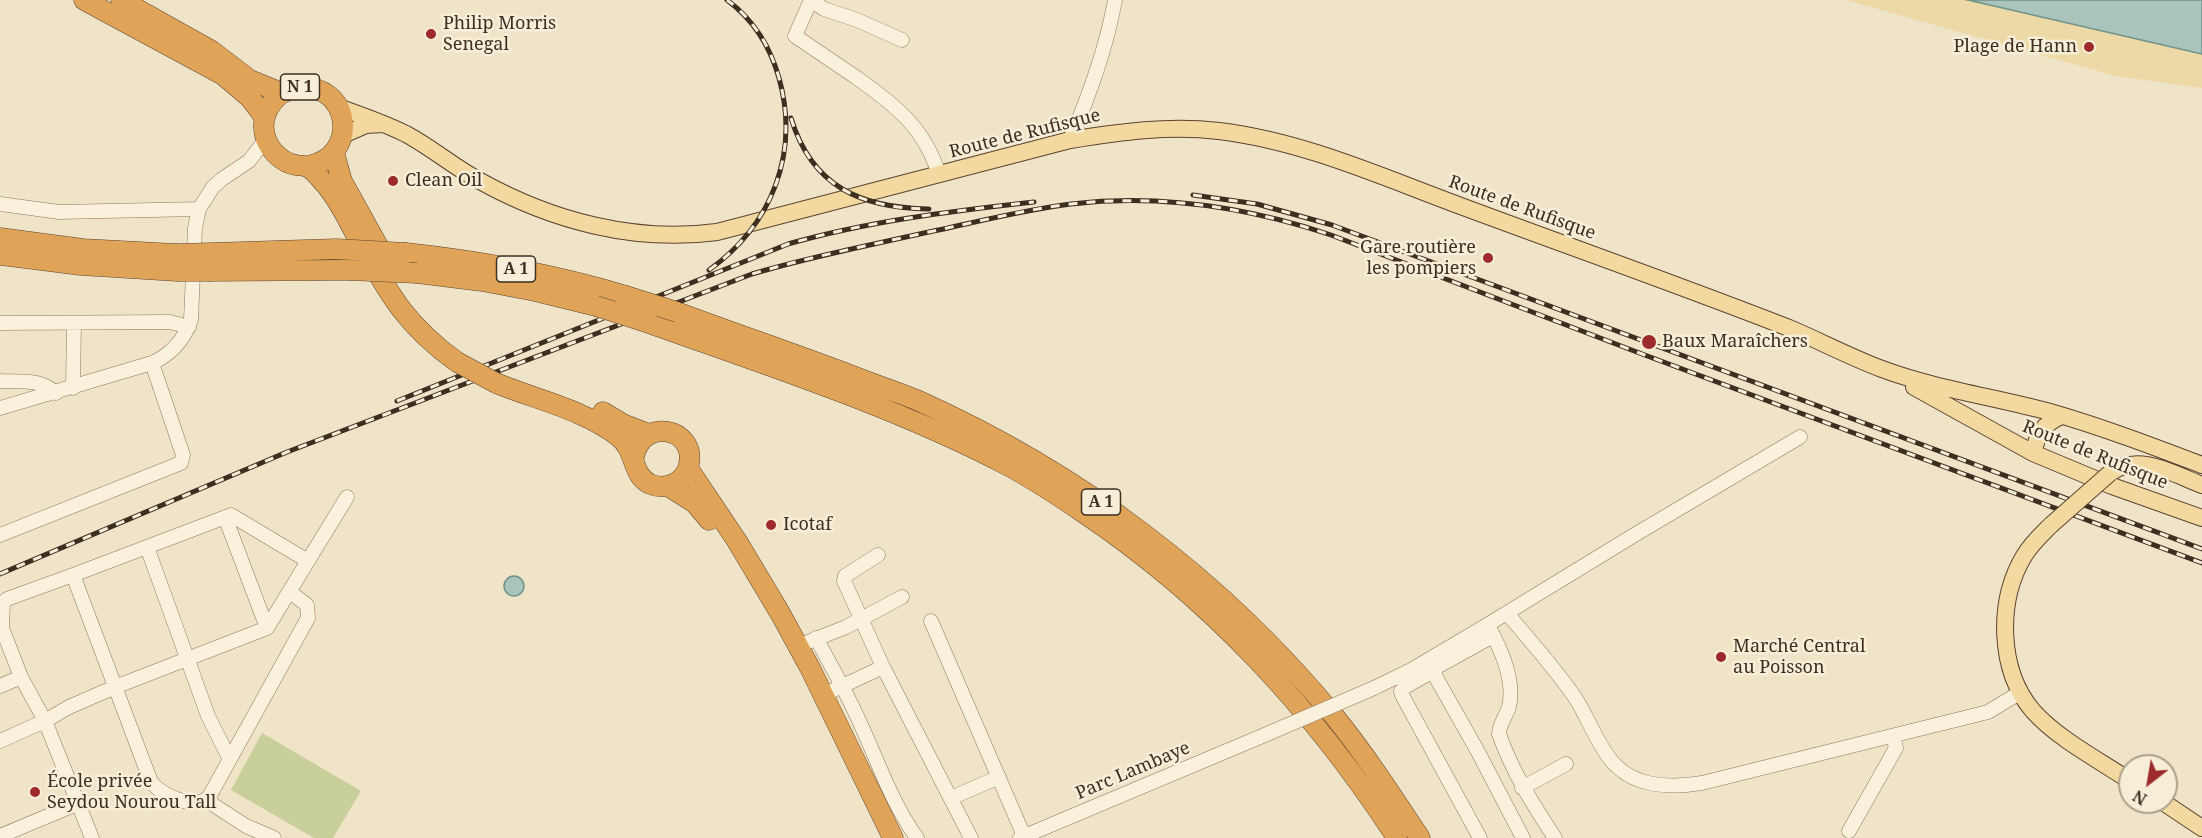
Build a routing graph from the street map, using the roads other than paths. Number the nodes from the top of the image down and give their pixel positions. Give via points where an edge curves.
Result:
1 (84, 0) edge
2 (121, 0) edge
3 (811, 0) edge
4 (1115, 0) edge
5 (902, 40) dead end
6 (282, 93) junction
7 (338, 107) junction
8 (265, 118) junction
9 (384, 124) junction
10 (266, 139) junction
11 (1070, 141) junction
12 (338, 144) junction
13 (278, 157) junction
14 (249, 161) junction
15 (308, 166) junction
16 (939, 175) junction
17 (0, 204) edge
18 (199, 209) junction
19 (0, 238) edge
20 (0, 255) edge
21 (176, 262) junction
22 (212, 262) junction
23 (0, 323) edge
24 (74, 324) junction
25 (189, 327) junction
26 (464, 359) junction
27 (152, 363) junction
28 (1882, 369) junction
29 (503, 380) junction
30 (0, 381) edge
31 (73, 388) junction
32 (56, 393) junction
33 (0, 408) edge
34 (2061, 416) junction
35 (649, 434) junction
36 (1800, 437) dead end
37 (2033, 453) junction
38 (634, 457) junction
39 (2202, 465) edge
40 (688, 468) junction
41 (2202, 485) edge
42 (668, 486) junction
43 (347, 497) dead end
44 (225, 517) junction
45 (2202, 518) edge
46 (0, 535) edge
47 (147, 547) junction
48 (878, 555) dead end
49 (308, 561) junction
50 (73, 575) junction
51 (290, 592) junction
52 (902, 597) dead end
53 (1507, 613) junction
54 (860, 620) junction
55 (931, 621) dead end
56 (1, 628) edge
57 (267, 628) junction
58 (1490, 631) junction
59 (816, 638) junction
60 (799, 647) junction
61 (188, 659) junction
62 (883, 667) junction
63 (1435, 670) junction
64 (21, 677) junction
65 (0, 686) edge
66 (843, 686) junction
67 (115, 687) junction
68 (2021, 692) junction
69 (823, 695) junction
70 (45, 720) junction
71 (1893, 736) junction
72 (0, 741) edge
73 (229, 758) junction
74 (1566, 764) dead end
75 (2118, 772) edge
76 (999, 777) junction
77 (1522, 788) junction
78 (951, 798) junction
79 (206, 800) junction
80 (79, 803) junction
81 (2178, 812) edge
82 (2202, 828) edge
83 (1849, 831) dead end
84 (0, 836) edge
85 (1026, 837) edge
86 (92, 838) edge
87 (274, 838) edge
88 (879, 838) edge
89 (893, 838) edge
90 (917, 838) edge
91 (971, 838) edge
92 (1397, 838) edge
93 (1420, 838) edge
94 (1480, 838) edge
95 (1523, 838) edge
96 (1555, 838) edge

1 - 8 highway, N 1 via 223,75 250,98
2 - 6 highway, N 1 via 203,46 250,80
3 - 5 street via 824,9
3 - 16 street via 795,36 899,110 920,133
4 - 11 street via 1101,62
6 - 7 highway, N 1 via 294,88 319,90
6 - 8 highway, N 1
7 - 9 main road, Route de Rufisque / N 1
7 - 12 highway, N 1 via 343,120
8 - 10 highway, N 1
9 - 12 main road via 366,125
9 - 16 main road, Route de Rufisque / N 1 via 479,181 542,210 636,234 717,232
10 - 13 highway
10 - 14 street
11 - 16 main road, Route de Rufisque / N 1
11 - 28 main road, Route de Rufisque / N 1 via 1119,132 1179,129 1219,131 1292,145 1779,325
12 - 15 highway via 319,163
12 - 26 highway via 342,181 406,295
13 - 14 street
13 - 15 highway via 287,163
14 - 18 street via 217,183
15 - 26 highway via 331,191 402,313 414,326
17 - 18 street via 59,212
18 - 25 street
19 - 21 highway, A 1
20 - 21 highway, A 1 via 81,265
21 - 22 highway, A 1, bridge
22 - 92 highway, A 1, bridge via 417,273 535,291 649,323 860,399 946,435 1007,465 1095,520 1193,597 1231,631 1304,710
22 - 93 highway, A 1, bridge via 336,249 406,253 524,271 590,285 677,312 918,401 1048,468 1197,575 1294,670 1348,735
23 - 24 street
24 - 25 street via 170,322
24 - 31 street
25 - 27 street via 171,352
26 - 29 highway, bridge
27 - 31 street
27 - 46 street via 183,455 181,463
28 - 34 main road, Route de Rufisque / N 1 via 1948,390
28 - 37 main road, Route de Rufisque / N 1
29 - 35 highway via 589,405
29 - 38 highway via 598,424 621,438
30 - 32 street via 36,382
31 - 32 street
32 - 33 street
34 - 37 main road via 2044,427
34 - 39 main road, Route de Rufisque / N 1 via 2108,429
35 - 38 highway via 638,443
35 - 40 highway via 666,431 682,439 689,453
36 - 53 street
37 - 45 main road, Route de Rufisque / N 1
38 - 42 highway via 635,467 648,483
40 - 42 highway via 682,478
40 - 60 highway via 737,541
41 - 68 main road, bridge via 2139,463 2118,467 2036,539 2012,581 2005,609 2013,674
42 - 88 highway via 687,496 702,511 758,598
43 - 49 street
44 - 47 street
44 - 49 street via 231,515
44 - 57 street
47 - 50 street
47 - 61 street
48 - 54 street via 844,578
49 - 51 street
50 - 56 street via 7,599 3,603
50 - 67 street
51 - 57 street
51 - 73 street via 308,606 308,618
52 - 54 street
53 - 58 street
53 - 71 street via 1576,699 1610,759 1638,780 1677,787 1702,783
54 - 59 street
54 - 62 street
55 - 76 street
56 - 64 street
57 - 61 street
58 - 63 street
58 - 77 street via 1501,651 1511,687 1509,708 1499,734
58 - 85 street, Parc Lambaye, bridge via 1374,688
59 - 60 street
59 - 66 street
60 - 69 highway
61 - 67 street
61 - 73 street via 208,716
62 - 66 street
62 - 78 street
63 - 94 street via 1405,687 1402,695
63 - 95 street via 1435,677
64 - 65 street
64 - 70 street
66 - 69 street
66 - 90 street via 888,789
67 - 70 street
67 - 79 street via 157,789 178,799
68 - 71 street via 1988,712
68 - 75 main road via 2050,727
69 - 89 highway
70 - 72 street
70 - 80 street
71 - 83 street via 1896,748
73 - 79 street
74 - 77 street
76 - 78 street
76 - 85 street
77 - 96 street
78 - 91 street
79 - 87 street via 246,826
80 - 84 street
80 - 86 street
81 - 82 main road

